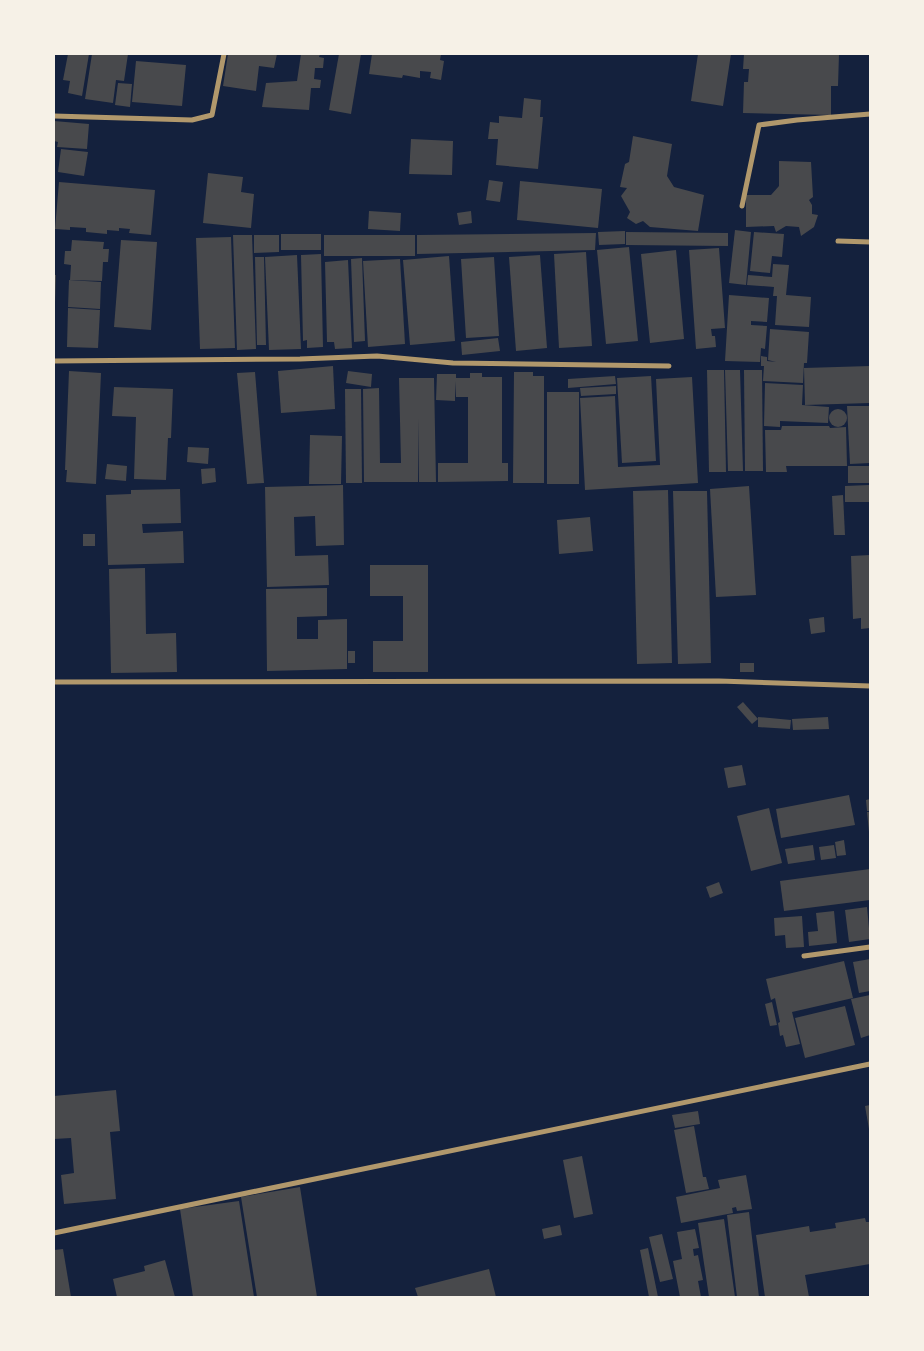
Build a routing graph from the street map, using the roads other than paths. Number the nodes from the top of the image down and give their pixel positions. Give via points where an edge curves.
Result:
1 (224, 54) edge
2 (870, 114) edge
3 (54, 116) edge
4 (742, 206) dead end
5 (838, 242) dead end
6 (870, 242) edge
7 (54, 361) edge
8 (669, 366) dead end
9 (54, 682) edge
10 (870, 686) edge
11 (870, 947) edge
12 (804, 956) dead end
13 (870, 1064) edge
14 (54, 1232) edge

1 - 3 street via 212,116 192,120
2 - 4 street via 758,125
5 - 6 street
7 - 8 street via 377,356 453,363
9 - 10 street via 719,681
11 - 12 street
13 - 14 street

